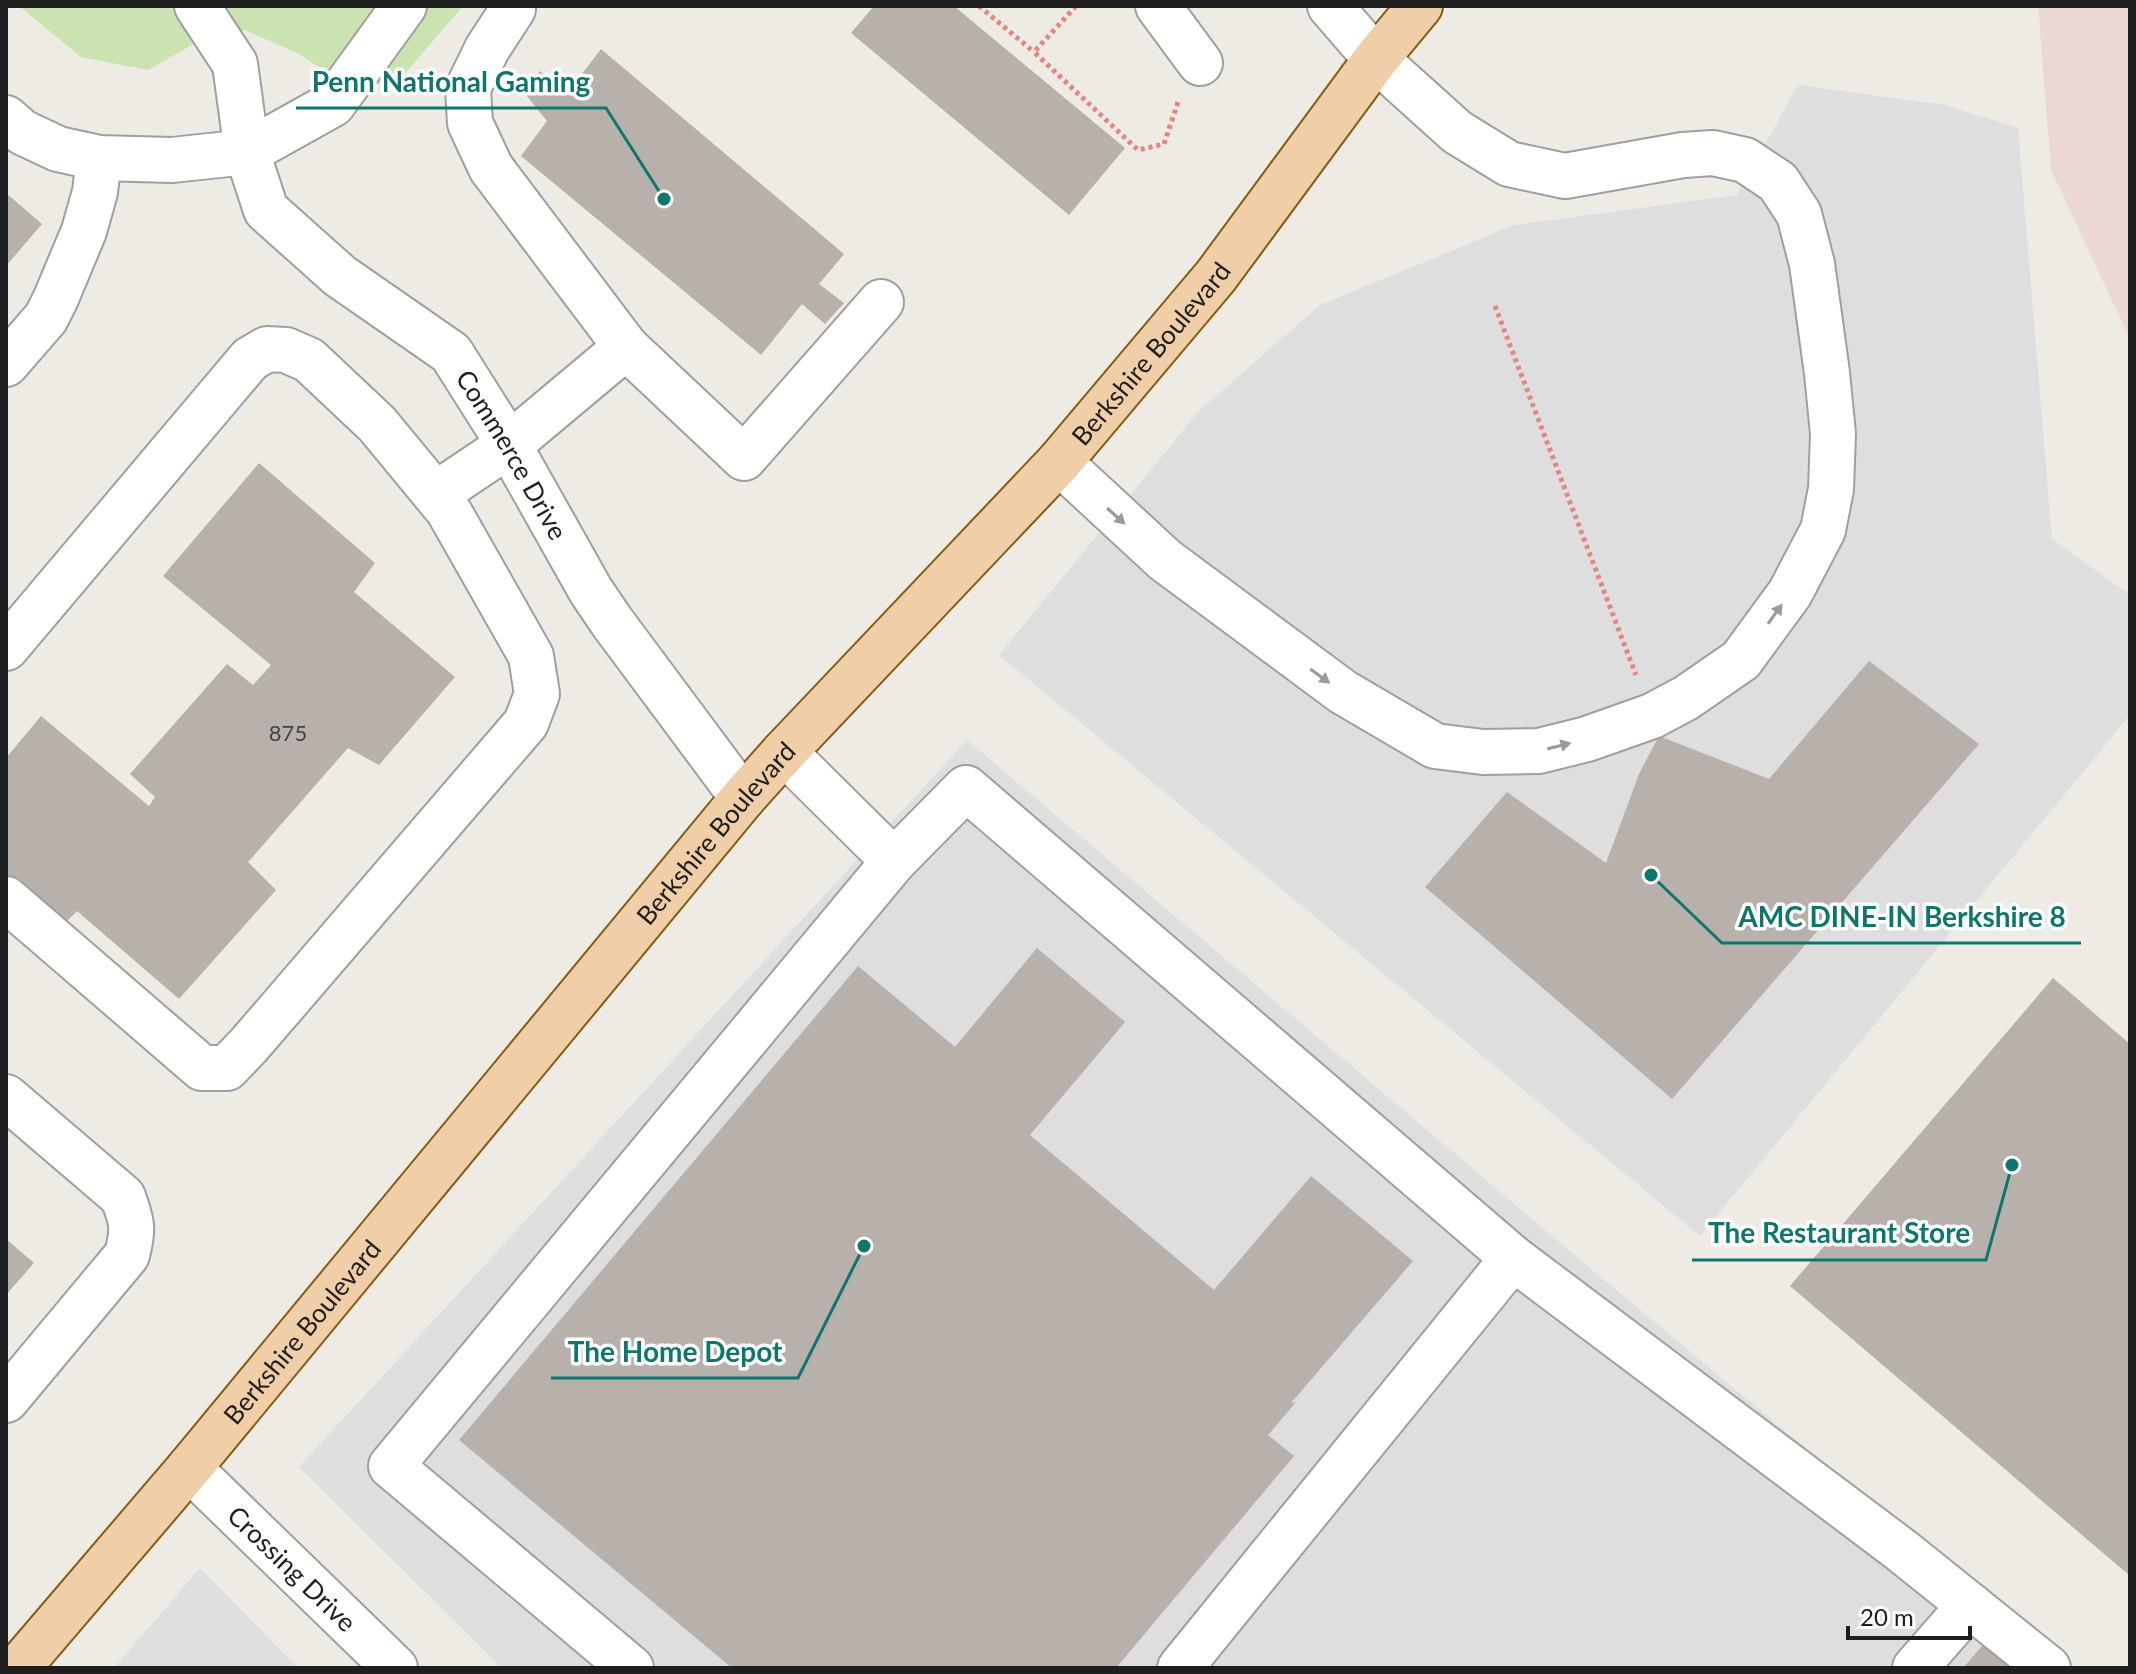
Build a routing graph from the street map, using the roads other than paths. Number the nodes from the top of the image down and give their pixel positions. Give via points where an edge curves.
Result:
1 (197, 6) edge
2 (404, 6) edge
3 (509, 6) edge
4 (1158, 6) edge
5 (1330, 6) edge
6 (1420, 6) edge
7 (1376, 59) junction
8 (1191, 76) road end
9 (6, 118) edge
10 (247, 152) junction
11 (99, 158) junction
12 (881, 302) dead end
13 (626, 347) junction
14 (6, 364) edge
15 (509, 445) junction
16 (1059, 462) junction
17 (436, 494) junction
18 (6, 648) edge
19 (784, 752) junction
20 (743, 798) junction
21 (894, 861) junction
22 (6, 899) edge
23 (6, 1097) edge
24 (1513, 1258) junction
25 (6, 1400) edge
26 (189, 1468) junction
27 (1970, 1605) junction
28 (18, 1668) edge
29 (395, 1668) edge
30 (631, 1668) edge
31 (1180, 1668) edge
32 (1915, 1668) edge
33 (2048, 1668) edge

1 - 10 street, Commerce Drive via 235,64
2 - 10 street via 333,104
3 - 13 street via 513,9 468,88 470,123 491,168
4 - 8 street
5 - 7 street
6 - 7 main road, Berkshire Boulevard
7 - 16 main road, Berkshire Boulevard via 1216,276
16 -> 7 street via 1165,560 1343,692 1435,746 1539,751 1587,739 1652,716 1741,660 1790,593 1823,530 1831,489 1827,373 1812,264 1799,214 1778,182 1745,160 1713,153 1565,176 1509,164 1457,132
9 - 11 street via 58,149
10 - 11 street via 172,160
10 - 15 street, Commerce Drive via 266,210 340,276 451,353
11 - 14 street via 84,231 56,298 46,318
12 - 13 street via 744,458
13 - 15 street
15 - 17 street
15 - 20 street, Commerce Drive via 591,591
16 - 19 main road, Berkshire Boulevard
17 - 18 street via 377,424 309,360 267,349 250,359
17 - 22 street via 531,656 537,694 526,723 227,1068 202,1068
19 - 20 main road, Berkshire Boulevard
19 - 21 street
20 - 26 main road, Berkshire Boulevard
21 - 24 street via 966,788
21 - 30 street via 391,1466
23 - 25 street via 123,1197 132,1221 127,1255
24 - 27 street
24 - 31 street
26 - 28 main road, Berkshire Boulevard
26 - 29 street, Crossing Drive
27 - 32 street
27 - 33 street

